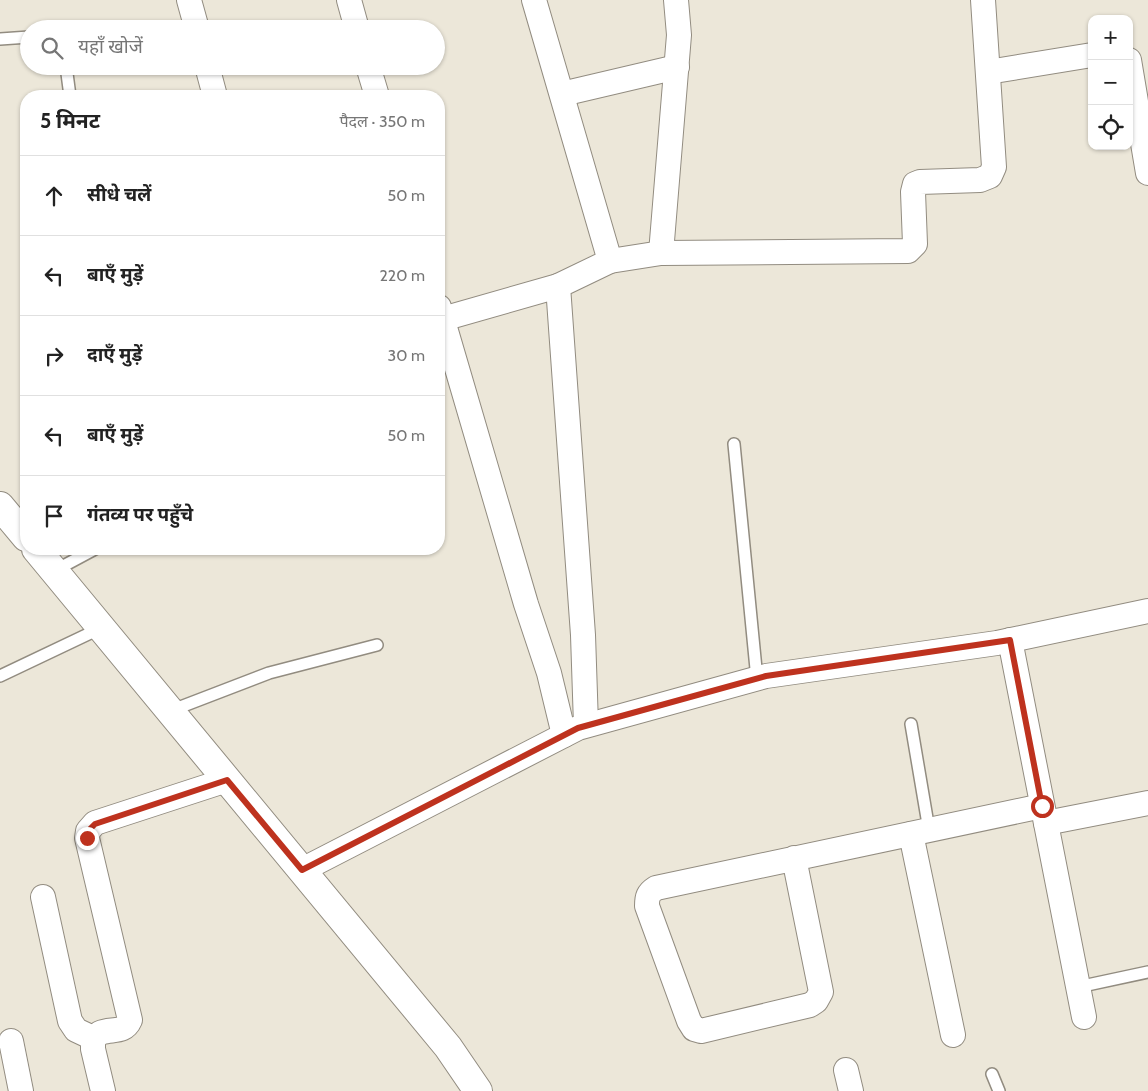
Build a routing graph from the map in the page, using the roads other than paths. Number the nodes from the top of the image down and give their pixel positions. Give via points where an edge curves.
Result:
1 (189, 0) edge
2 (349, 0) edge
3 (534, 0) edge
4 (676, 0) edge
5 (983, 0) edge
6 (195, 20) edge
7 (355, 20) edge
8 (20, 38) edge
9 (0, 40) edge
10 (1088, 56) edge
11 (676, 67) junction
12 (988, 72) junction
13 (67, 75) edge
14 (209, 75) edge
15 (371, 75) edge
16 (1133, 84) edge
17 (69, 90) edge
18 (213, 90) edge
19 (375, 90) edge
20 (562, 94) junction
21 (1148, 173) edge
22 (661, 253) junction
23 (610, 261) junction
24 (558, 286) junction
25 (445, 314) edge
26 (445, 332) edge
27 (734, 444) dead end
28 (0, 506) edge
29 (20, 530) edge
30 (41, 555) edge
31 (84, 555) edge
32 (54, 571) junction
33 (1148, 611) edge
34 (101, 628) junction
35 (1010, 640) junction
36 (376, 645) dead end
37 (0, 676) edge
38 (756, 679) junction
39 (170, 711) junction
40 (911, 724) dead end
41 (586, 726) junction
42 (564, 735) junction
43 (227, 780) junction
44 (1148, 803) edge
45 (1044, 814) junction
46 (920, 832) junction
47 (794, 858) junction
48 (302, 870) junction
49 (43, 897) dead end
50 (1148, 972) edge
51 (1078, 987) junction
52 (1084, 1018) dead end
53 (954, 1035) dead end
54 (93, 1038) junction
55 (11, 1041) dead end
56 (992, 1074) dead end
57 (21, 1091) edge
58 (104, 1091) edge
59 (478, 1091) edge
60 (999, 1091) edge

1 - 6 street
2 - 7 street
3 - 20 street
4 - 11 street via 679,36
5 - 12 street
8 - 9 lane
10 - 12 street
11 - 20 street
11 - 22 street
12 - 22 street via 994,167 990,176 980,180 915,184 915,244 908,251
13 - 17 lane
14 - 18 street
15 - 19 street
16 - 21 street
20 - 23 street
22 - 23 street
23 - 24 street
24 - 25 street
24 - 41 street via 583,635
26 - 42 street via 549,674
27 - 38 lane
28 - 29 street
30 - 32 street
31 - 32 lane
32 - 34 street
33 - 35 street
34 - 37 lane
34 - 39 street
35 - 38 street
35 - 45 street
36 - 39 lane via 269,673
38 - 41 street
39 - 43 street
40 - 46 lane
41 - 42 street
42 - 48 street
43 - 48 street
43 - 54 street via 95,824 88,831 130,1020 121,1030 100,1033
44 - 45 street
45 - 46 street
45 - 51 street
46 - 47 street
46 - 53 street
47 - 47 street via 649,892 647,906 694,1029 701,1031 816,1001 821,992
48 - 59 street via 448,1047
49 - 54 street via 70,1020 76,1030
50 - 51 lane
51 - 52 street
54 - 58 street
55 - 57 street
56 - 60 lane

